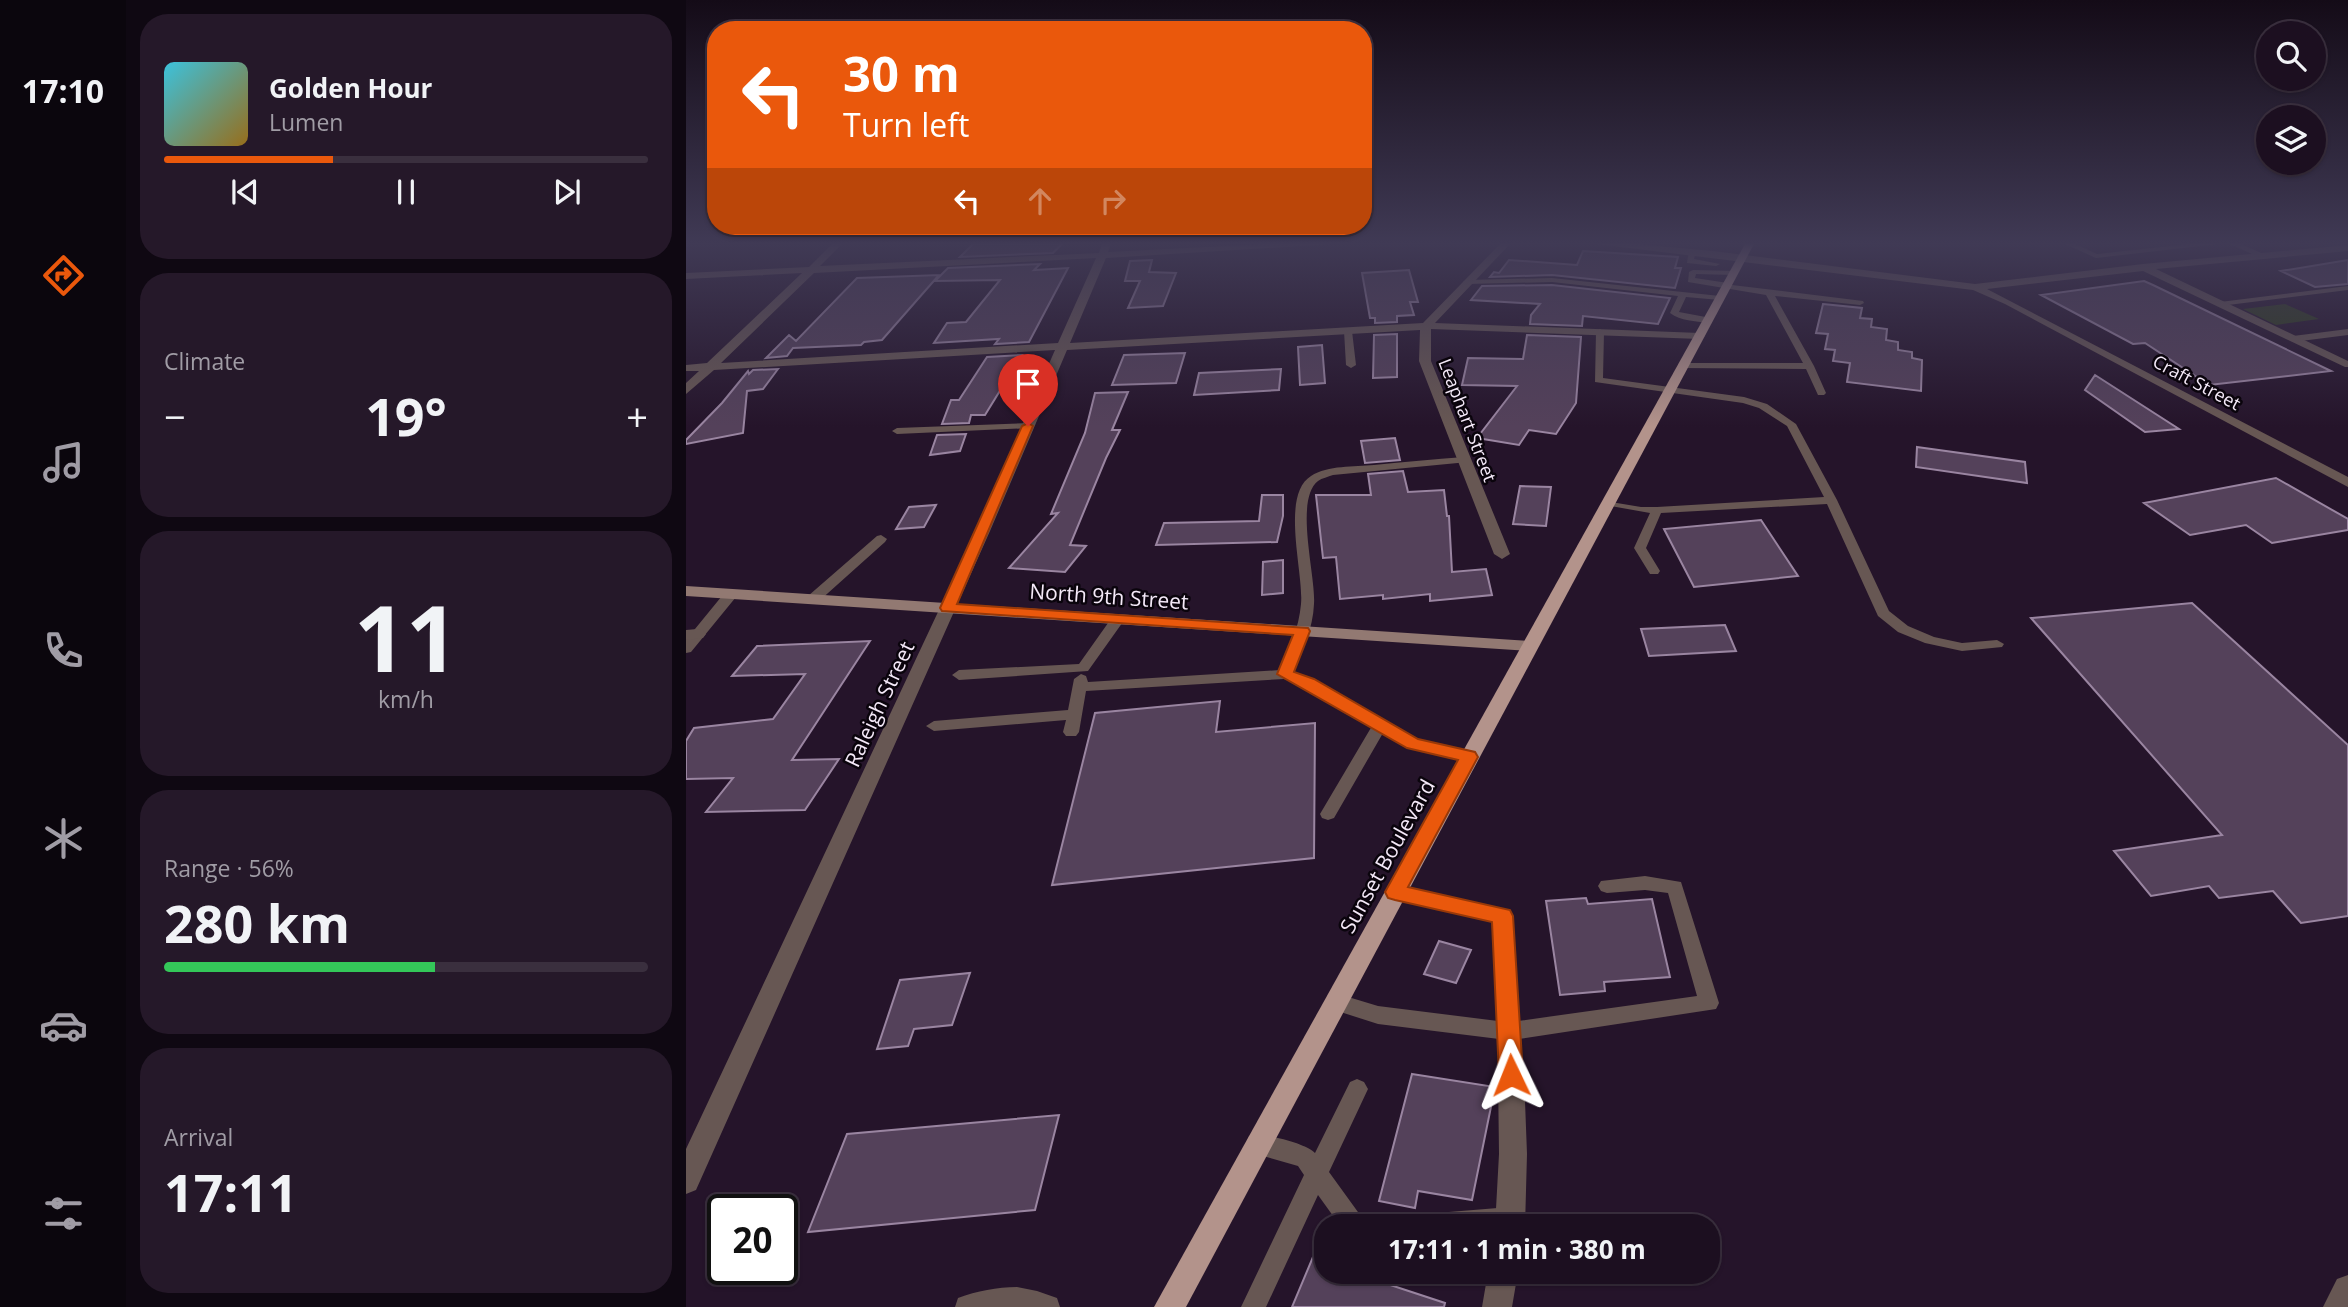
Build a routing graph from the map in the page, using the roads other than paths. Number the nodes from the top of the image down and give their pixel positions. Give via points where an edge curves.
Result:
1 (774, 305) edge
2 (1080, 305) edge
3 (1446, 305) edge
4 (1678, 305) edge
5 (1717, 305) edge
6 (1776, 305) edge
7 (2011, 305) edge
8 (2222, 305) edge
9 (1426, 326) junction
10 (1704, 328) junction
11 (1348, 331) junction
12 (1600, 332) junction
13 (2348, 332) edge
14 (2293, 339) junction
15 (1062, 346) junction
16 (2345, 364) dead end
17 (1351, 365) dead end
18 (710, 366) junction
19 (1684, 366) junction
20 (1809, 366) junction
21 (686, 368) edge
22 (686, 390) edge
23 (1671, 391) junction
24 (1821, 393) dead end
25 (1028, 426) junction
26 (897, 431) dead end
27 (1464, 460) junction
28 (2348, 482) edge
29 (1831, 500) junction
30 (1609, 503) junction
31 (1657, 510) junction
32 (881, 539) dead end
33 (1502, 554) dead end
34 (1654, 571) dead end
35 (686, 591) edge
36 (731, 594) junction
37 (813, 599) junction
38 (948, 608) junction
39 (1118, 619) junction
40 (1302, 631) junction
41 (692, 635) edge
42 (1997, 644) dead end
43 (1529, 646) junction
44 (686, 649) edge
45 (1083, 668) junction
46 (1285, 674) junction
47 (959, 675) dead end
48 (1080, 687) junction
49 (1074, 714) junction
50 (1380, 725) junction
51 (934, 726) dead end
52 (1071, 732) dead end
53 (1469, 757) junction
54 (1328, 814) dead end
55 (1607, 886) dead end
56 (1395, 892) junction
57 (1335, 1002) junction
58 (1510, 1031) junction
59 (1511, 1075) joint
60 (1357, 1089) dead end
61 (1257, 1144) junction
62 (1317, 1174) junction
63 (686, 1180) edge
64 (1346, 1214) edge
65 (1510, 1214) edge
66 (1501, 1284) edge
67 (2348, 1290) edge
68 (967, 1307) edge
69 (1048, 1307) edge
70 (1168, 1307) edge
71 (1253, 1307) edge
72 (1497, 1307) edge
73 (2338, 1307) edge

1 - 18 street
2 - 15 street, Raleigh Street
3 - 9 street
4 - 10 lane via 1674,313
5 - 10 main road, Sunset Boulevard
6 - 20 lane
7 - 28 street, Craft Street
8 - 14 street
9 - 11 street
9 - 12 street
9 - 27 street, Leaphart Street via 1424,361
10 - 12 street
10 - 19 main road, Sunset Boulevard
11 - 15 street
11 - 17 lane
12 - 23 lane via 1598,380
13 - 14 lane
14 - 16 street
15 - 18 street
15 - 25 street, Raleigh Street
18 - 21 street
18 - 22 street
19 - 20 lane
19 - 23 main road, Sunset Boulevard
20 - 24 lane
23 - 29 lane via 1744,400 1778,413 1800,436
23 - 30 main road, Sunset Boulevard
25 - 26 lane
25 - 38 street, Raleigh Street
27 - 33 street, Leaphart Street
27 - 40 lane via 1332,472 1313,479 1302,512 1303,557 1309,580
29 - 31 lane
29 - 42 lane via 1883,613 1903,629 1930,640 1962,647
30 - 31 lane
30 - 43 main road, Sunset Boulevard
31 - 34 lane via 1640,548
32 - 37 lane
35 - 36 street, North 9th Street
36 - 37 street, North 9th Street
36 - 41 lane
37 - 38 street, North 9th Street
38 - 39 street, North 9th Street
38 - 63 street, Raleigh Street
39 - 40 street, North 9th Street
39 - 45 lane
40 - 43 street, North 9th Street
40 - 46 lane
41 - 44 lane
43 - 53 main road, Sunset Boulevard
45 - 47 lane
45 - 48 lane
46 - 48 lane
46 - 50 lane via 1308,682
48 - 49 lane
49 - 51 lane
49 - 52 lane
50 - 53 lane via 1413,744
50 - 54 lane
53 - 56 main road, Sunset Boulevard
55 - 58 lane via 1645,883 1675,887 1709,1003
56 - 57 main road, Sunset Boulevard
56 - 58 lane via 1502,916
57 - 58 lane via 1377,1015
57 - 61 main road, Sunset Boulevard
58 - 59 lane
59 - 65 street
60 - 62 lane
61 - 62 lane via 1305,1157
61 - 70 main road, Sunset Boulevard
62 - 64 lane
62 - 71 lane
66 - 72 street
67 - 73 street
68 - 69 lane via 997,1299 1028,1299

